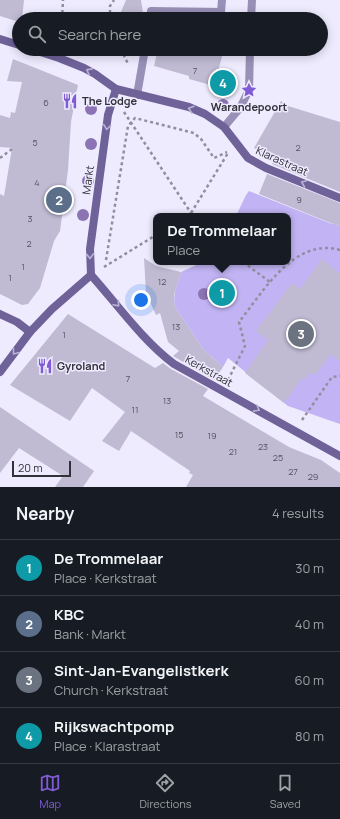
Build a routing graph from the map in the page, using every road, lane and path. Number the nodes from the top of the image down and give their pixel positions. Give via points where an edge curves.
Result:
1 (62, 0) edge
2 (114, 0) edge
3 (222, 0) edge
4 (252, 0) edge
5 (62, 12) edge
6 (110, 12) edge
7 (152, 12) edge
8 (221, 12) edge
9 (221, 12) edge
10 (251, 12) edge
11 (0, 39) edge
12 (12, 43) edge
13 (53, 56) edge
14 (144, 56) edge
15 (250, 56) edge
16 (116, 89) junction
17 (138, 94) junction
18 (121, 108) dead end
19 (131, 122) junction
20 (224, 127) junction
21 (12, 149) dead end
22 (0, 158) edge
23 (340, 198) edge
24 (191, 213) edge
25 (193, 213) edge
26 (153, 237) edge
27 (340, 250) edge
28 (291, 261) edge
29 (246, 265) edge
30 (286, 265) edge
31 (91, 275) junction
32 (270, 282) junction
33 (0, 314) edge
34 (30, 332) junction
35 (0, 372) edge
36 (340, 376) edge
37 (223, 391) junction
38 (295, 430) junction
39 (340, 456) edge

1 - 5 path
2 - 6 path
3 - 8 street
4 - 10 street
7 - 9 street
11 - 12 street
16 -> 13 street via 84,68
14 - 17 street
15 - 20 street via 249,90 240,108
16 - 17 street, Klarastraat
16 -> 31 street, Markt via 108,115 90,249
20 -> 17 street, Klarastraat via 197,111
18 - 19 path
19 - 24 path
19 - 25 path via 135,118 194,133 214,158 230,150
19 - 26 path via 128,126 104,268
23 -> 20 street, Klarastraat via 248,158
21 - 22 path
27 - 28 path via 327,248 305,252
29 - 32 path
30 - 32 path
31 - 34 street via 62,299
31 -> 37 street, Kerkstraat via 159,351 183,369
32 - 37 path via 239,322 245,346
33 - 34 street
34 -> 35 street
36 - 38 path via 332,377
37 -> 38 street, Kerkstraat
38 - 39 street, Kerkstraat

